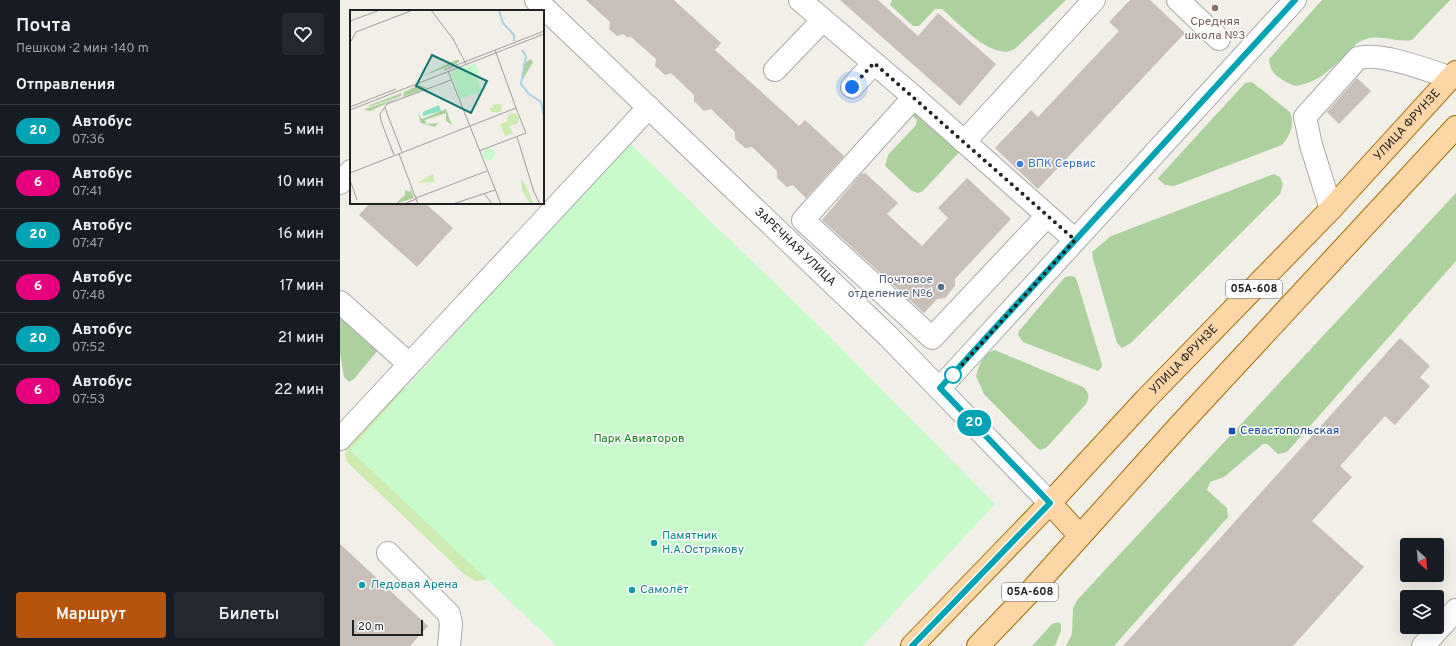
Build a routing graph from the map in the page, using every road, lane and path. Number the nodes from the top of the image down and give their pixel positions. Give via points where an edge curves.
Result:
1 (536, 0) edge
2 (800, 0) edge
3 (1094, 0) edge
4 (1178, 0) edge
5 (1293, 1) edge
6 (823, 20) junction
7 (1219, 40) dead end
8 (874, 63) junction
9 (775, 70) dead end
10 (1454, 75) edge
11 (852, 87) dead end
12 (914, 97) junction
13 (650, 107) junction
14 (1456, 127) edge
15 (964, 142) junction
16 (350, 172) edge
17 (340, 183) edge
18 (1331, 209) junction
19 (1048, 216) junction
20 (1075, 240) junction
21 (340, 302) edge
22 (409, 364) junction
23 (940, 388) junction
24 (340, 439) edge
25 (1050, 503) junction
26 (1080, 536) junction
27 (388, 553) dead end
28 (1456, 610) edge
29 (449, 646) edge
30 (912, 646) edge
31 (978, 646) edge
32 (1423, 646) edge

1 - 13 street, ЗАРЕЧНАЯ УЛИЦА
2 - 6 street
3 - 15 street
4 - 7 street
5 - 20 street
6 - 8 street
6 - 9 street
8 - 11 street
8 - 12 street
10 - 18 main road, УЛИЦА ФРУНЗЕ / 05А-608
10 - 18 street via 1368,55 1358,58 1304,117
12 - 15 street
12 - 19 street via 803,220 932,338
13 - 22 street
13 - 23 street, ЗАРЕЧНАЯ УЛИЦА
14 - 26 main road, 05А-608
15 - 19 street
16 - 17 street
18 - 25 main road, УЛИЦА ФРУНЗЕ / 05А-608 via 1146,399
19 - 20 street
20 - 23 street
21 - 22 street
22 - 24 street
23 - 25 street, ЗАРЕЧНАЯ УЛИЦА
25 - 26 main road, ЗАРЕЧНАЯ УЛИЦА
25 - 30 main road, УЛИЦА ФРУНЗЕ / 05А-608
26 - 31 main road, 05А-608
27 - 29 street via 449,614 452,624
28 - 32 street

